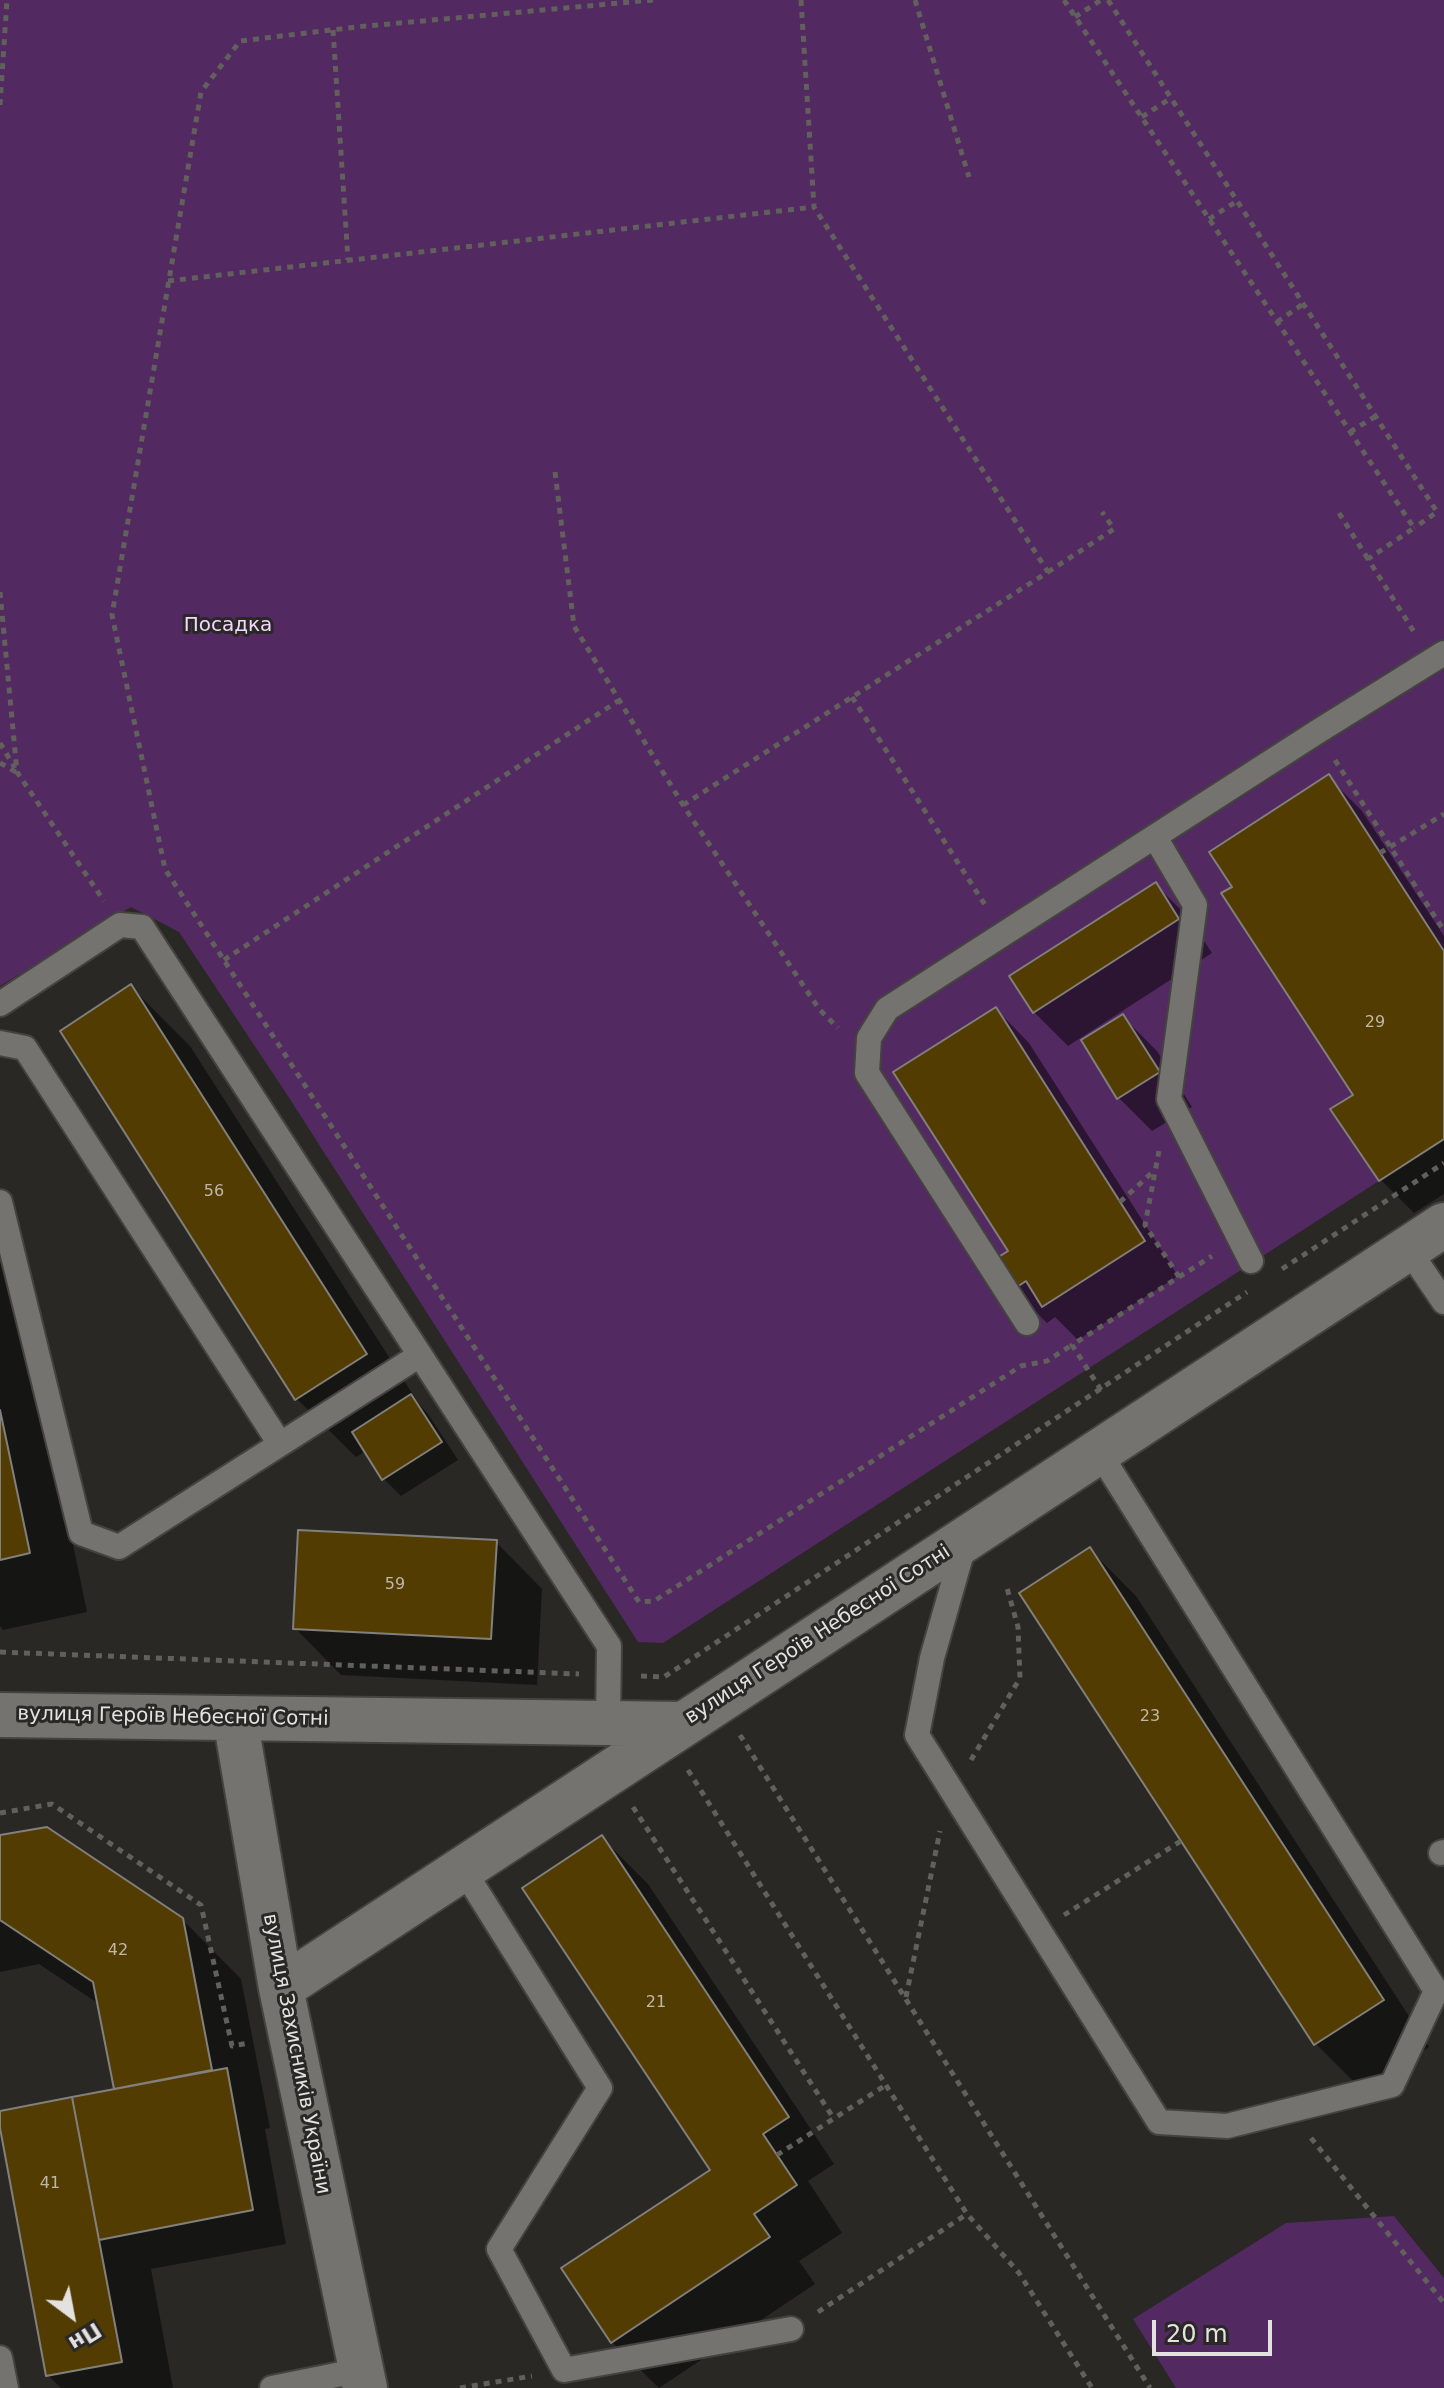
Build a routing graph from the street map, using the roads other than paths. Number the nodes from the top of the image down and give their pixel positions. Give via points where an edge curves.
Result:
1 (1438, 657) edge
2 (1155, 837) junction
3 (0, 1004) edge
4 (0, 1043) edge
5 (0, 1202) edge
6 (1444, 1225) edge
7 (1408, 1249) junction
8 (1251, 1261) dead end
9 (1444, 1302) edge
10 (1027, 1323) dead end
11 (420, 1355) junction
12 (280, 1444) junction
13 (1099, 1452) junction
14 (965, 1540) junction
15 (0, 1715) edge
16 (235, 1718) junction
17 (690, 1721) junction
18 (608, 1723) junction
19 (463, 1869) junction
20 (281, 1988) junction
21 (791, 2329) road end
22 (0, 2358) edge
23 (363, 2379) edge
24 (6, 2388) edge
25 (272, 2388) edge

1 - 2 lane
2 - 8 lane via 1195,905 1169,1099
2 - 10 lane via 887,1009 869,1038 867,1073
3 - 11 lane via 120,925 142,927
4 - 12 lane via 25,1048
5 - 12 lane via 81,1533 119,1547
6 - 7 street, вулиця Героїв Небесної Сотні
7 - 9 lane
7 - 13 street, вулиця Героїв Небесної Сотні
11 - 12 lane
11 - 18 lane via 609,1646
13 - 14 street, вулиця Героїв Небесної Сотні
13 - 14 lane via 1436,1991 1392,2085 1227,2126 1159,2122 917,1735
14 - 17 street, вулиця Героїв Небесної Сотні
15 - 16 street, вулиця Героїв Небесної Сотні
16 - 18 street, вулиця Героїв Небесної Сотні
16 - 20 street, вулиця Захисників України
17 - 18 street, вулиця Героїв Небесної Сотні
17 - 19 street
19 - 20 street
19 - 21 lane via 600,2088 499,2249 564,2370
20 - 23 street, вулиця Захисників України
22 - 24 lane
23 - 25 lane

